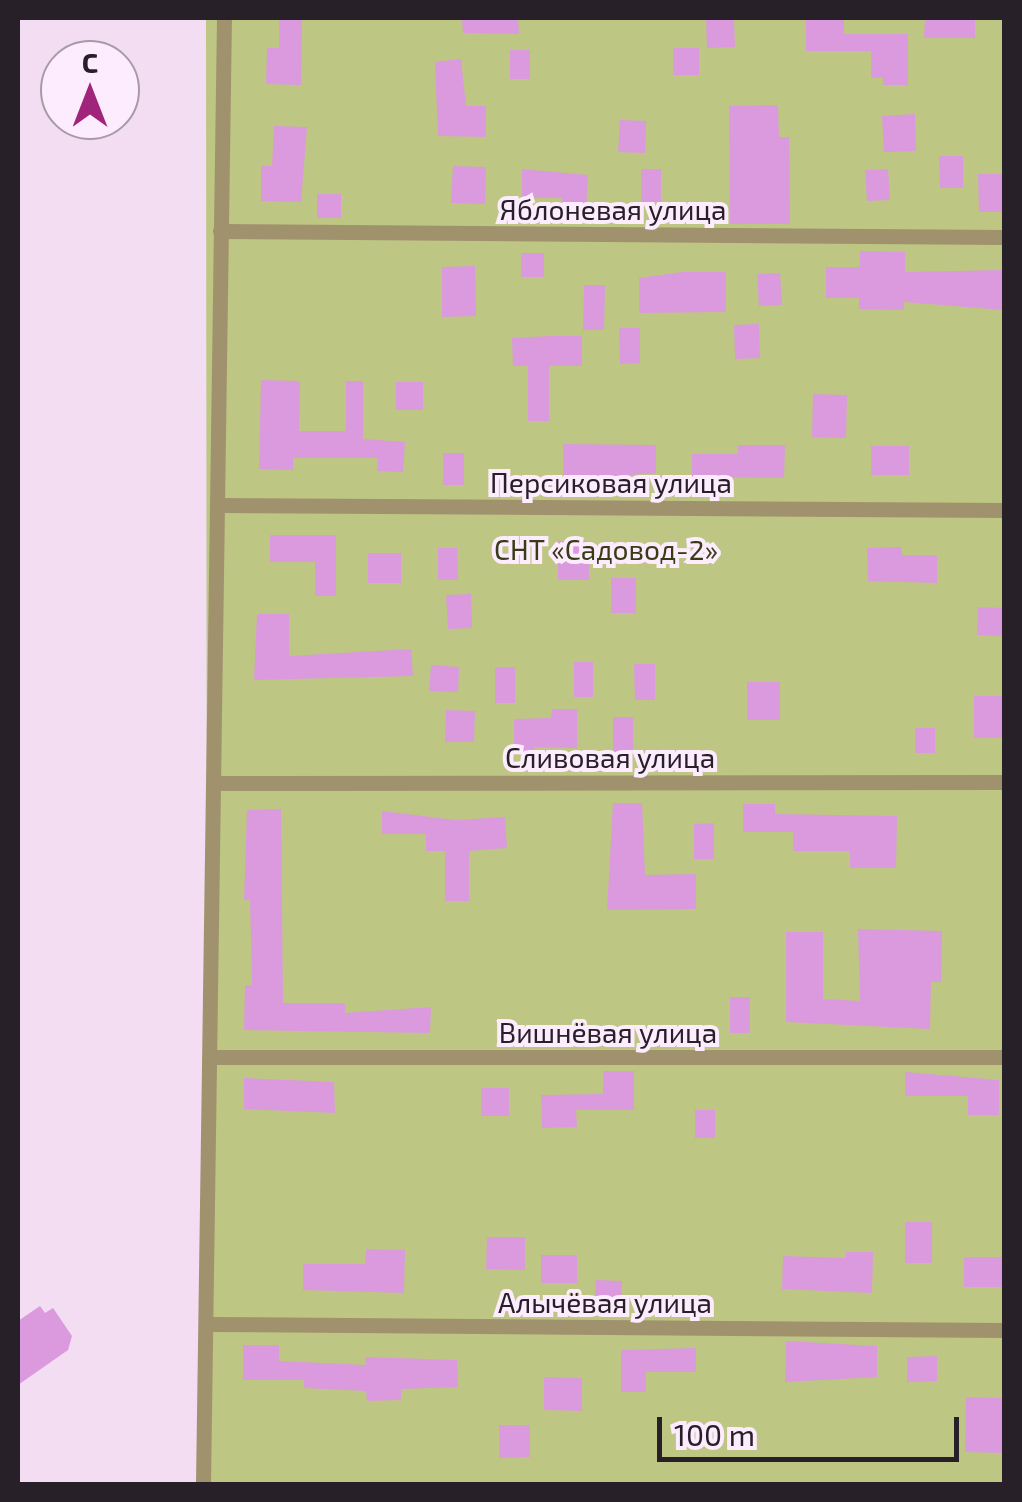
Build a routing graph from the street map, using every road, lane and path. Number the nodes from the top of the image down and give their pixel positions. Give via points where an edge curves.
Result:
1 (224, 18) edge
2 (220, 231) junction
3 (1004, 237) edge
4 (218, 505) junction
5 (1004, 510) edge
6 (1004, 782) edge
7 (215, 783) junction
8 (1004, 1056) edge
9 (211, 1057) junction
10 (206, 1324) junction
11 (1004, 1330) edge
12 (203, 1484) edge

1 - 2 street
2 - 3 street, Яблоневая улица
2 - 4 street
4 - 5 street, Персиковая улица
4 - 7 street
6 - 7 street, Сливовая улица
7 - 9 street
8 - 9 street, Вишнёвая улица
9 - 10 street
10 - 11 street, Алычёвая улица
10 - 12 street

